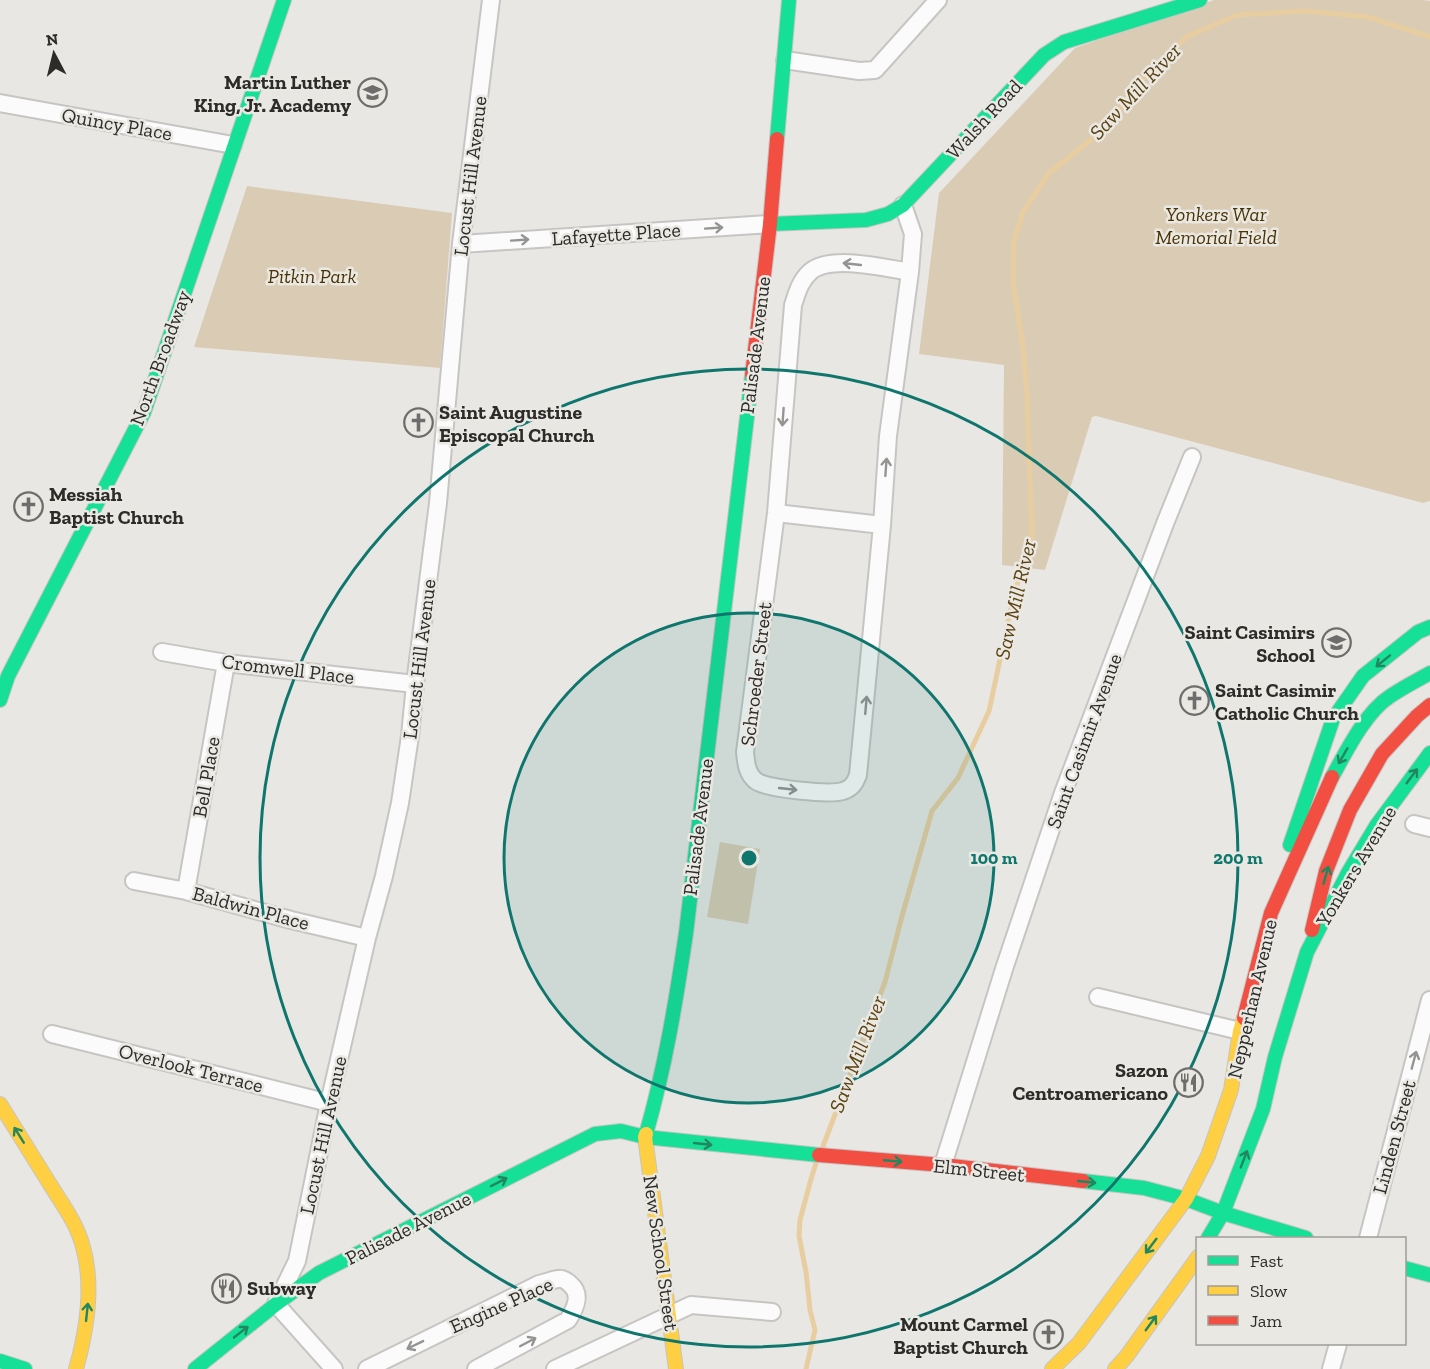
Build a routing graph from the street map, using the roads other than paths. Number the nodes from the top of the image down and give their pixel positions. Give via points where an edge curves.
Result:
1 (284, 0) edge
2 (491, 0) edge
3 (789, 0) edge
4 (938, 0) edge
5 (1200, 0) edge
6 (785, 60) junction
7 (0, 103) edge
8 (233, 145) junction
9 (903, 205) junction
10 (770, 224) junction
11 (461, 244) junction
12 (910, 272) junction
13 (1192, 457) dead end
14 (776, 513) junction
15 (882, 525) junction
16 (1430, 627) edge
17 (162, 652) dead end
18 (226, 663) junction
19 (1430, 673) edge
20 (415, 684) junction
21 (0, 700) edge
22 (1430, 705) edge
23 (1430, 753) edge
24 (134, 881) dead end
25 (186, 891) junction
26 (1271, 913) junction
27 (367, 938) junction
28 (1306, 952) junction
29 (1098, 997) dead end
30 (1430, 1000) edge
31 (1240, 1031) junction
32 (52, 1034) dead end
33 (329, 1103) junction
34 (0, 1104) edge
35 (645, 1137) junction
36 (944, 1166) junction
37 (1186, 1199) junction
38 (1222, 1213) junction
39 (1209, 1237) edge
40 (1300, 1237) edge
41 (1369, 1237) edge
42 (1196, 1259) edge
43 (1406, 1269) edge
44 (1430, 1275) edge
45 (276, 1304) junction
46 (772, 1312) dead end
47 (669, 1314) junction
48 (1338, 1345) edge
49 (0, 1361) edge
50 (25, 1369) edge
51 (76, 1369) edge
52 (195, 1369) edge
53 (334, 1369) edge
54 (367, 1369) edge
55 (476, 1369) edge
56 (555, 1369) edge
57 (676, 1369) edge
58 (1052, 1369) edge
59 (1115, 1369) edge
60 (1331, 1369) edge

1 - 8 main road, North Broadway
2 - 11 street, Locust Hill Avenue
3 - 6 main road, Palisade Avenue
4 - 6 street via 875,70
5 - 9 main road, Walsh Road via 1064,42 1044,55
6 - 10 main road, Palisade Avenue
7 - 8 street, Quincy Place
8 - 21 main road, North Broadway via 144,412 8,676
9 - 10 main road, Walsh Road via 866,220
9 - 12 street, Schroeder Street via 913,234
11 -> 10 street, Lafayette Place
10 - 35 main road, Palisade Avenue via 682,956 672,1026
11 - 20 street, Locust Hill Avenue via 438,503
12 -> 14 street, Schroeder Street via 826,264 810,272 799,286 793,305
15 -> 12 street, Schroeder Street via 888,436
13 - 36 street, Saint Casimir Avenue via 1063,793
14 - 15 street
14 -> 15 street, Schroeder Street via 746,752 752,777 776,788 828,793 854,785
16 -> 26 main road, Nepperhan Avenue via 1418,632 1363,676 1333,719
17 - 18 street, Cromwell Place
18 - 20 street, Cromwell Place
18 - 25 street, Bell Place
19 -> 26 main road via 1388,697 1355,736 1327,785
20 - 27 street, Locust Hill Avenue via 400,803
28 -> 22 main road, Nepperhan Avenue via 1326,871 1350,810 1383,754
28 -> 23 main road, Yonkers Avenue via 1376,826
24 - 25 street, Baldwin Place
25 - 27 street, Baldwin Place
26 - 31 main road, Nepperhan Avenue
27 - 33 street, Locust Hill Avenue
38 -> 28 main road, Nepperhan Avenue via 1263,1109
29 - 31 street
41 -> 30 street, Linden Street
31 - 37 main road, Nepperhan Avenue via 1231,1090 1208,1156
32 - 33 street, Overlook Terrace
33 - 45 street, Locust Hill Avenue via 297,1261
51 -> 34 main road via 88,1308 88,1280 80,1236
35 -> 36 main road, Elm Street
45 -> 35 main road, Palisade Avenue via 319,1273 595,1134 621,1131
35 - 47 main road, New School Street
36 -> 37 main road, Elm Street via 1144,1188
37 - 38 main road, Elm Street
37 -> 58 main road, Nepperhan Avenue via 1079,1343
38 - 39 main road, Nepperhan Avenue
38 - 40 main road, Elm Street
59 -> 42 main road
43 - 44 main road
52 -> 45 main road, Palisade Avenue
45 - 53 street
46 - 47 street via 691,1305
47 - 56 street
47 - 57 main road, New School Street
48 - 60 street
49 - 50 main road
55 -> 54 street, Engine Place via 568,1320 575,1309 576,1290 560,1278 538,1284

